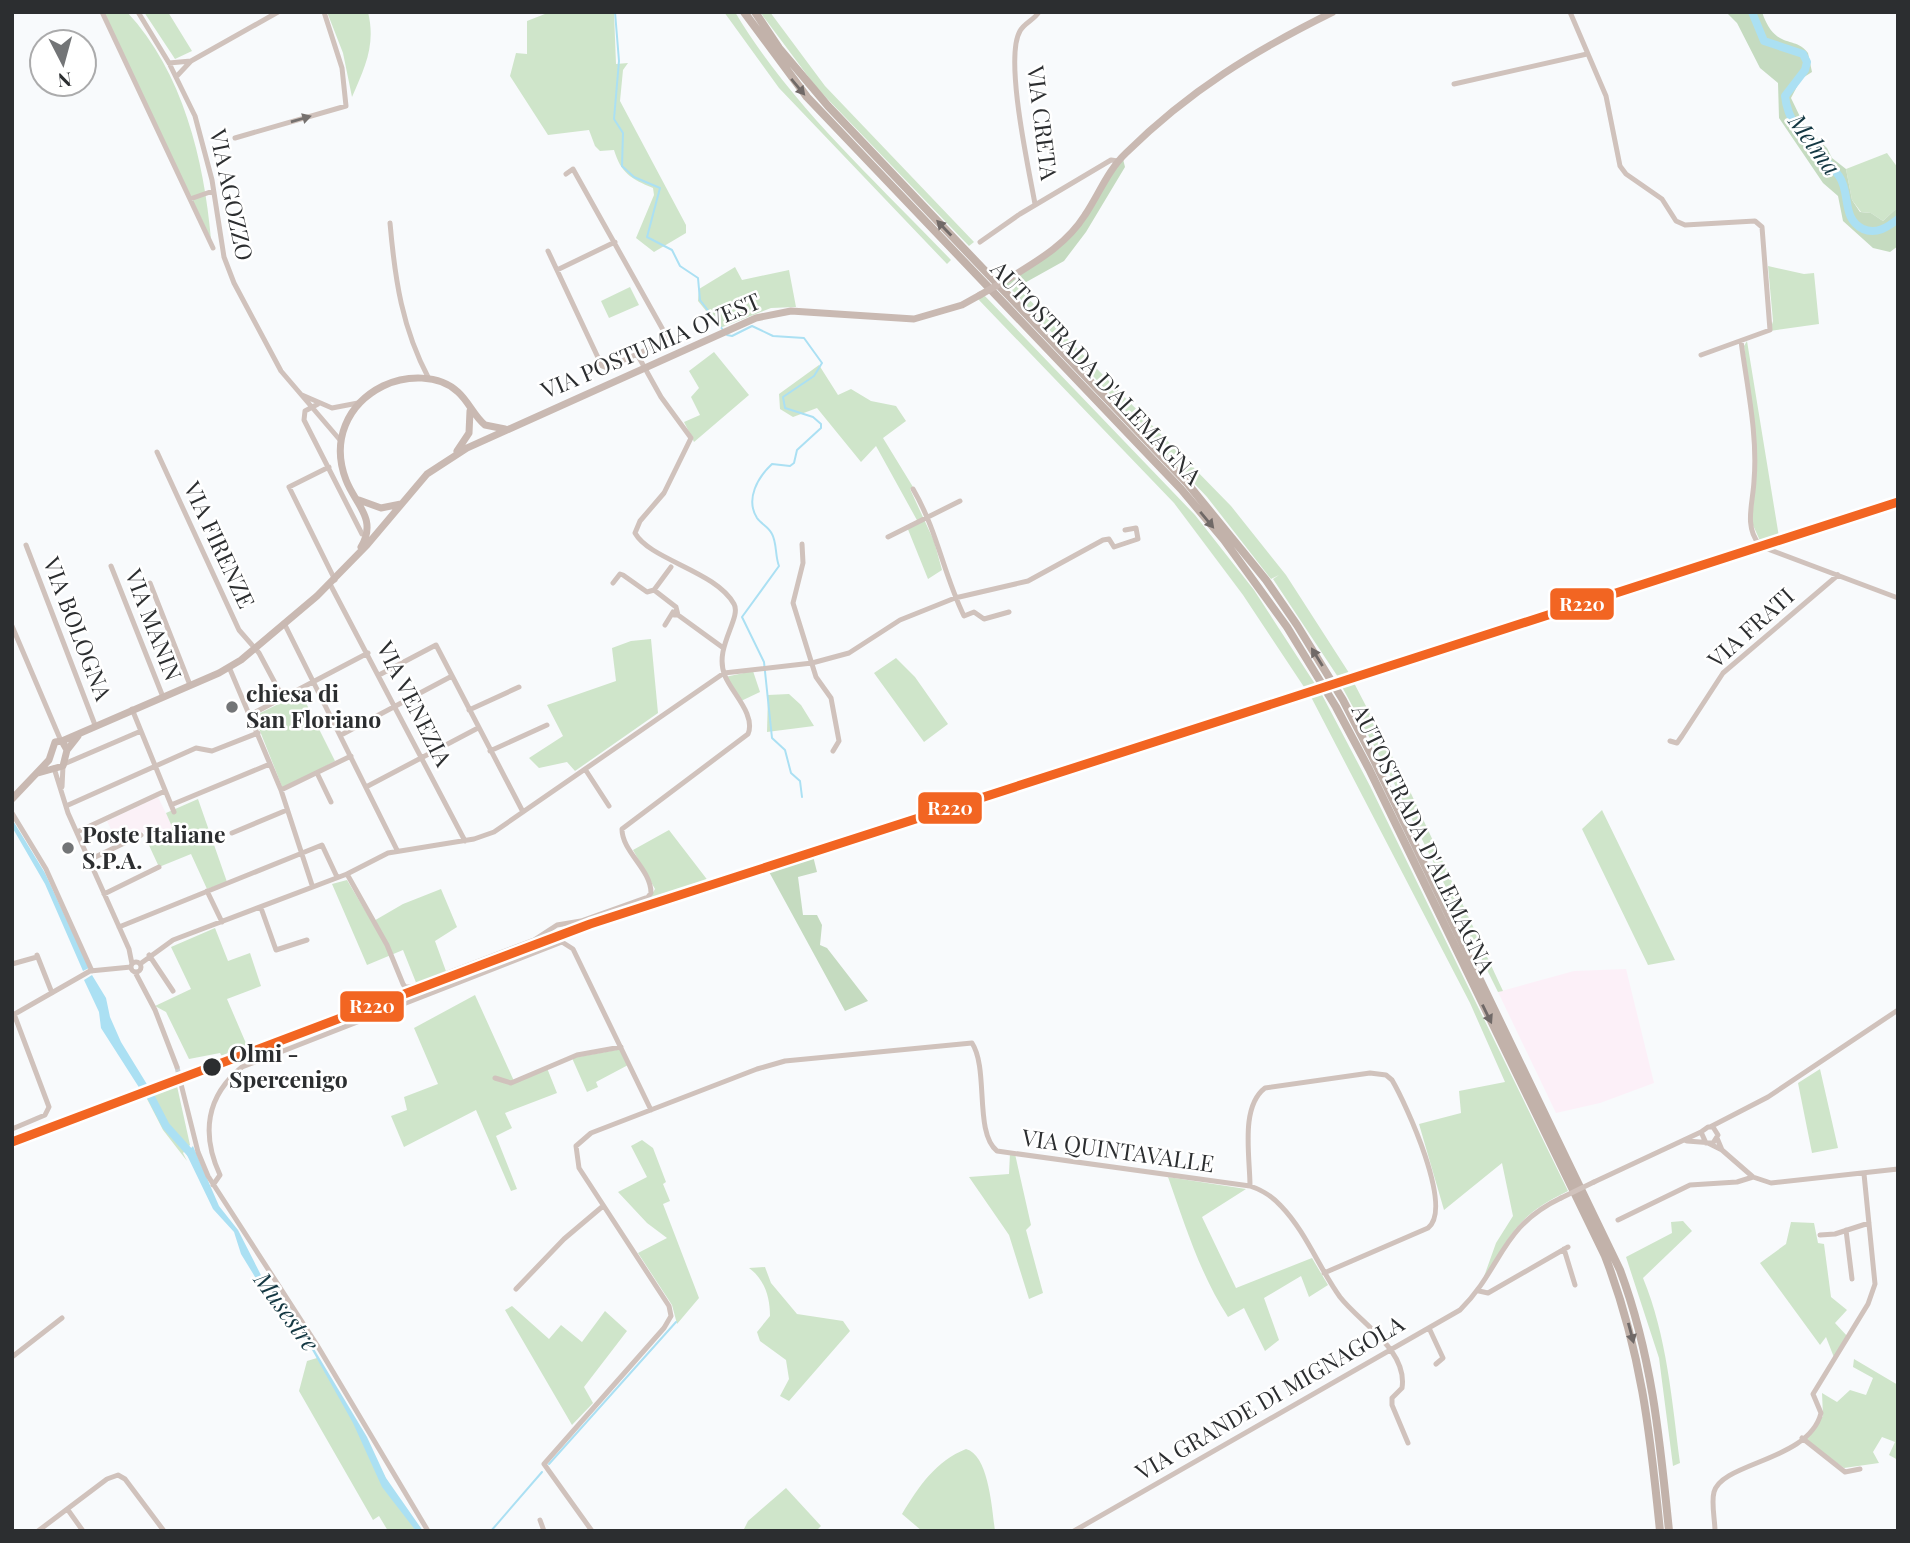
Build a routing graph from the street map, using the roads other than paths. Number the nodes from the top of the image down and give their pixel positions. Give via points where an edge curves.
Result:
1 (102, 12) edge
2 (138, 12) edge
3 (278, 12) edge
4 (324, 12) edge
5 (744, 12) edge
6 (755, 12) edge
7 (1039, 12) edge
8 (1333, 12) edge
9 (1570, 12) edge
10 (1587, 54) junction
11 (191, 61) junction
12 (169, 63) junction
13 (176, 77) junction
14 (1454, 84) dead end
15 (235, 138) dead end
16 (1118, 161) junction
17 (566, 174) dead end
18 (213, 191) junction
19 (190, 199) junction
20 (1035, 204) junction
21 (390, 223) dead end
22 (615, 242) junction
23 (980, 242) dead end
24 (213, 248) dead end
25 (548, 251) dead end
26 (556, 270) junction
27 (1741, 341) junction
28 (637, 354) junction
29 (1700, 355) dead end
30 (645, 366) junction
31 (635, 370) junction
32 (429, 379) junction
33 (292, 386) junction
34 (358, 403) junction
35 (318, 404) junction
36 (308, 407) junction
37 (470, 408) junction
38 (317, 414) junction
39 (304, 420) junction
40 (513, 427) junction
41 (340, 440) junction
42 (157, 452) dead end
43 (454, 454) junction
44 (329, 467) junction
45 (914, 489) dead end
46 (358, 499) junction
47 (960, 501) dead end
48 (401, 504) junction
49 (929, 515) junction
50 (1125, 530) dead end
51 (362, 534) dead end
52 (888, 537) dead end
53 (802, 544) dead end
54 (26, 545) dead end
55 (349, 565) junction
56 (111, 566) dead end
57 (671, 567) dead end
58 (1838, 575) junction
59 (333, 582) junction
60 (150, 583) dead end
61 (613, 583) dead end
62 (654, 590) junction
63 (955, 598) junction
64 (1898, 598) edge
65 (1009, 612) dead end
66 (676, 613) junction
67 (284, 623) junction
68 (664, 625) dead end
69 (12, 626) edge
70 (722, 647) junction
71 (255, 648) junction
72 (368, 653) junction
73 (812, 663) junction
74 (229, 667) junction
75 (724, 673) junction
76 (379, 675) junction
77 (452, 676) junction
78 (314, 681) junction
79 (190, 685) junction
80 (519, 687) dead end
81 (163, 697) junction
82 (283, 698) junction
83 (395, 706) junction
84 (132, 709) junction
85 (469, 710) junction
86 (250, 715) junction
87 (95, 725) junction
88 (547, 725) dead end
89 (478, 728) junction
90 (84, 731) junction
91 (141, 731) junction
92 (258, 733) junction
93 (341, 735) junction
94 (60, 741) junction
95 (1670, 741) dead end
96 (66, 750) junction
97 (490, 751) junction
98 (833, 751) dead end
99 (351, 756) junction
100 (422, 758) junction
101 (49, 760) junction
102 (270, 764) junction
103 (155, 765) junction
104 (60, 766) junction
105 (585, 769) junction
106 (317, 773) junction
107 (37, 774) junction
108 (366, 787) junction
109 (281, 790) junction
110 (165, 791) junction
111 (12, 799) edge
112 (331, 802) dead end
113 (66, 806) junction
114 (609, 806) dead end
115 (287, 810) junction
116 (523, 812) junction
117 (12, 813) edge
118 (77, 832) junction
119 (232, 833) dead end
120 (141, 835) dead end
121 (465, 841) junction
122 (397, 850) junction
123 (301, 852) junction
124 (89, 860) junction
125 (159, 867) dead end
126 (347, 874) junction
127 (337, 877) junction
128 (312, 885) junction
129 (207, 891) junction
130 (104, 894) junction
131 (261, 908) junction
132 (222, 922) junction
133 (119, 926) junction
134 (307, 940) dead end
135 (149, 955) junction
136 (12, 964) edge
137 (135, 966) junction
138 (91, 971) junction
139 (173, 991) dead end
140 (52, 993) junction
141 (1898, 1010) edge
142 (13, 1015) edge
143 (621, 1047) junction
144 (177, 1067) tunnel mouth
145 (495, 1079) dead end
146 (181, 1084) tunnel mouth
147 (652, 1110) junction
148 (1725, 1117) junction
149 (1710, 1127) junction
150 (12, 1129) edge
151 (1701, 1132) junction
152 (1717, 1135) junction
153 (1677, 1143) junction
154 (1707, 1143) junction
155 (1722, 1150) junction
156 (1898, 1169) edge
157 (1864, 1174) junction
158 (1753, 1177) junction
159 (213, 1185) junction
160 (1250, 1186) junction
161 (603, 1206) junction
162 (1618, 1220) dead end
163 (1869, 1223) junction
164 (1846, 1230) junction
165 (1820, 1234) dead end
166 (1324, 1273) junction
167 (1852, 1279) dead end
168 (1575, 1285) dead end
169 (516, 1289) dead end
170 (1479, 1290) junction
171 (62, 1318) dead end
172 (1429, 1328) junction
173 (1390, 1349) junction
174 (12, 1357) edge
175 (1436, 1364) dead end
176 (1801, 1438) junction
177 (1408, 1443) dead end
178 (1860, 1469) dead end
179 (68, 1510) junction
180 (540, 1520) dead end
181 (38, 1531) edge
182 (83, 1531) edge
183 (164, 1531) edge
184 (428, 1531) edge
185 (544, 1531) edge
186 (592, 1531) edge
187 (1074, 1531) edge
188 (1660, 1531) edge
189 (1669, 1531) edge
190 (1715, 1531) edge

1 - 19 street, VIA AGOZZO
2 - 12 street, VIA AGOZZO
3 - 11 street
15 -> 4 street via 346,106 342,68
5 -> 188 highway, AUTOSTRADA D'ALEMAGNA via 807,97 1181,489 1255,582 1318,676 1369,769 1605,1256 1644,1386
189 -> 6 highway, AUTOSTRADA D'ALEMAGNA via 1652,1381 1639,1323 1620,1270 1380,771 1327,673 1266,580 1209,507 828,106
7 - 20 street, VIA CRETA via 1020,31 1016,57 1018,100
8 - 16 main road, VIA POSTUMIA OVEST via 1217,75
9 - 10 street
10 - 14 street
10 - 27 street via 1606,96 1618,158 1626,174 1662,199 1676,221 1685,225 1760,223 1772,326
11 - 12 street
11 - 13 street
12 - 13 street, VIA AGOZZO
13 - 18 street, VIA AGOZZO via 195,116
16 - 20 street via 1111,160
16 - 30 main road, VIA POSTUMIA OVEST, bridge via 1064,241 980,295 914,319 833,311 791,311 756,318
17 - 22 street via 573,169
18 - 19 street
18 - 33 street, VIA AGOZZO via 223,257
19 - 24 street, VIA AGOZZO
20 - 23 street
21 - 32 street via 401,310
22 - 26 street
22 - 28 street via 667,337
25 - 26 street
26 - 28 street via 603,366
27 - 29 street
27 - 58 street via 1756,457 1753,536 1762,546
28 - 30 street
28 - 31 street
30 - 31 main road, VIA POSTUMIA OVEST
30 - 70 street via 691,438 664,493 635,533 691,568 733,602 736,615
31 - 40 main road, VIA POSTUMIA OVEST
32 - 34 main road via 387,384
32 - 37 main road via 449,384
33 - 35 street, VIA AGOZZO
33 - 36 street, VIA AGOZZO
34 - 35 street via 341,408
34 - 41 main road
35 - 36 street
36 - 38 street, VIA AGOZZO
36 - 39 street
37 - 40 main road via 485,425
37 - 43 main road, VIA POSTUMIA OVEST via 469,433
38 - 39 street
38 - 41 street, VIA AGOZZO
39 - 44 street
40 - 43 main road, VIA POSTUMIA OVEST
41 - 46 main road, VIA POSTUMIA OVEST via 345,479
42 - 71 street, VIA FIRENZE via 239,630
43 - 48 main road, VIA POSTUMIA OVEST via 427,474
44 - 51 street
44 - 59 street, VIA VENEZIA via 289,486
45 - 49 street
46 - 48 main road via 381,508
46 - 55 main road, VIA POSTUMIA OVEST via 368,520 368,533
47 - 49 street
48 - 55 main road, VIA POSTUMIA OVEST
49 - 52 street
49 - 63 street
50 - 63 street via 1136,528 1138,539 1121,547 1114,547 1110,538 1103,540 1028,581
53 - 73 street via 803,563 793,603
54 - 87 street, VIA BOLOGNA
55 - 59 main road, VIA POSTUMIA OVEST
56 - 81 street, VIA MANIN
57 - 62 street
58 - 64 street
58 - 95 street, VIA FRATI via 1723,673 1682,736 1676,743
59 - 67 main road, VIA POSTUMIA OVEST
59 - 72 street, VIA VENEZIA
60 - 79 street
61 - 62 street via 620,574 647,593
62 - 66 street
63 - 65 street via 964,616 974,612 984,618
63 - 73 street via 900,620 857,650
66 - 68 street
66 - 70 street
67 - 71 main road, VIA POSTUMIA OVEST
67 - 78 street
69 - 94 street
70 - 75 street
71 - 74 main road, VIA POSTUMIA OVEST
71 - 82 street, VIA FIRENZE
72 - 76 street, VIA VENEZIA
72 - 78 street
73 - 75 street
73 - 98 street via 831,698 839,741
74 - 79 main road, VIA POSTUMIA OVEST
74 - 86 street
75 - 105 street
75 - 126 street via 749,723 748,734 622,829 650,883 648,897 557,925 534,940 405,987 387,944
76 - 77 street via 436,645
76 - 83 street, VIA VENEZIA
77 - 83 street
77 - 85 street
78 - 82 street
78 - 93 street
79 - 81 main road, VIA POSTUMIA OVEST
80 - 85 street
81 - 84 main road, VIA POSTUMIA OVEST
82 - 86 street
83 - 93 street
83 - 100 street, VIA VENEZIA
84 - 87 main road, VIA POSTUMIA OVEST
84 - 91 street
85 - 89 street
86 - 92 street
87 - 90 main road, VIA POSTUMIA OVEST
88 - 97 street
89 - 97 street
89 - 100 street
90 - 94 main road, VIA POSTUMIA OVEST
90 - 96 main road, VIA POSTUMIA OVEST
91 - 103 street
91 - 104 street
92 - 102 street
92 - 103 street via 212,751 195,748
93 - 99 street
94 - 96 main road
94 - 101 main road
96 - 104 main road
97 - 116 street
99 - 106 street
99 - 108 street
100 - 108 street
100 - 121 street, VIA VENEZIA
101 - 104 main road
101 - 107 main road
102 - 109 street
102 - 110 street via 173,808
103 - 110 street
103 - 113 street
104 - 107 main road
104 - 113 street
105 - 114 street
105 - 116 street
106 - 109 street
106 - 112 street
107 - 111 main road
108 - 122 street
109 - 115 street
110 - 118 street
113 - 118 street
115 - 119 street
115 - 123 street
116 - 121 street via 494,832
117 - 138 street via 46,869
118 - 124 street
120 - 124 street
121 - 122 street
122 - 126 street
123 - 127 street via 322,845
123 - 128 street
123 - 129 street
124 - 130 street
125 - 130 street
126 - 127 street
127 - 128 street
128 - 131 street
129 - 132 street
129 - 133 street
130 - 133 street
131 - 132 street
131 - 134 street via 276,950
132 - 135 street via 173,940
133 - 137 street
135 - 137 street
135 - 139 street
136 - 140 street via 37,956
137 - 138 street
137 - 144 street
138 - 140 street
140 - 142 street
141 - 148 street via 1768,1097
142 - 150 street via 49,1107 45,1115
143 - 145 street via 577,1055 511,1083
143 - 147 street
143 - 159 street via 573,949 562,942 552,944 242,1067 223,1084 210,1111 208,1142 220,1175
146 - 159 street via 202,1165
147 - 160 street, VIA QUINTAVALLE via 777,1063 967,1042 976,1049 989,1140 997,1151
147 - 161 street, VIA QUINTAVALLE via 583,1136 576,1146 579,1168
148 - 149 street
148 - 152 street
149 - 151 street
149 - 152 street
151 - 153 street
151 - 154 street
152 - 154 street
152 - 155 street
153 - 154 street
153 - 170 street, bridge via 1539,1209 1516,1229
154 - 155 street
155 - 158 street
156 - 157 street
157 - 158 street via 1771,1183
157 - 163 street
158 - 162 street via 1690,1185
159 - 184 street via 317,1345
160 - 166 street, VIA QUINTAVALLE via 1271,1196 1289,1214
160 - 166 street via 1250,1109 1258,1093 1277,1086 1370,1073 1391,1080 1430,1173 1436,1220 1428,1228
161 - 169 street
161 - 186 street, VIA QUINTAVALLE via 669,1306 671,1316 544,1464
163 - 164 street
163 - 176 street via 1875,1284 1868,1304 1813,1394 1820,1418
164 - 165 street
164 - 167 street
166 - 173 street, VIA QUINTAVALLE via 1350,1310
168 - 170 street via 1566,1248 1488,1293
170 - 172 street, VIA GRANDE DI MIGNAGOLA via 1460,1310
171 - 174 street
172 - 173 street, VIA GRANDE DI MIGNAGOLA
172 - 175 street via 1443,1358
173 - 177 street via 1403,1382 1392,1405
173 - 187 street, VIA GRANDE DI MIGNAGOLA
176 - 178 street via 1845,1472
176 - 190 street via 1778,1457 1720,1483 1713,1493
179 - 181 street
179 - 182 street
179 - 183 street via 112,1476 122,1476
180 - 185 street

